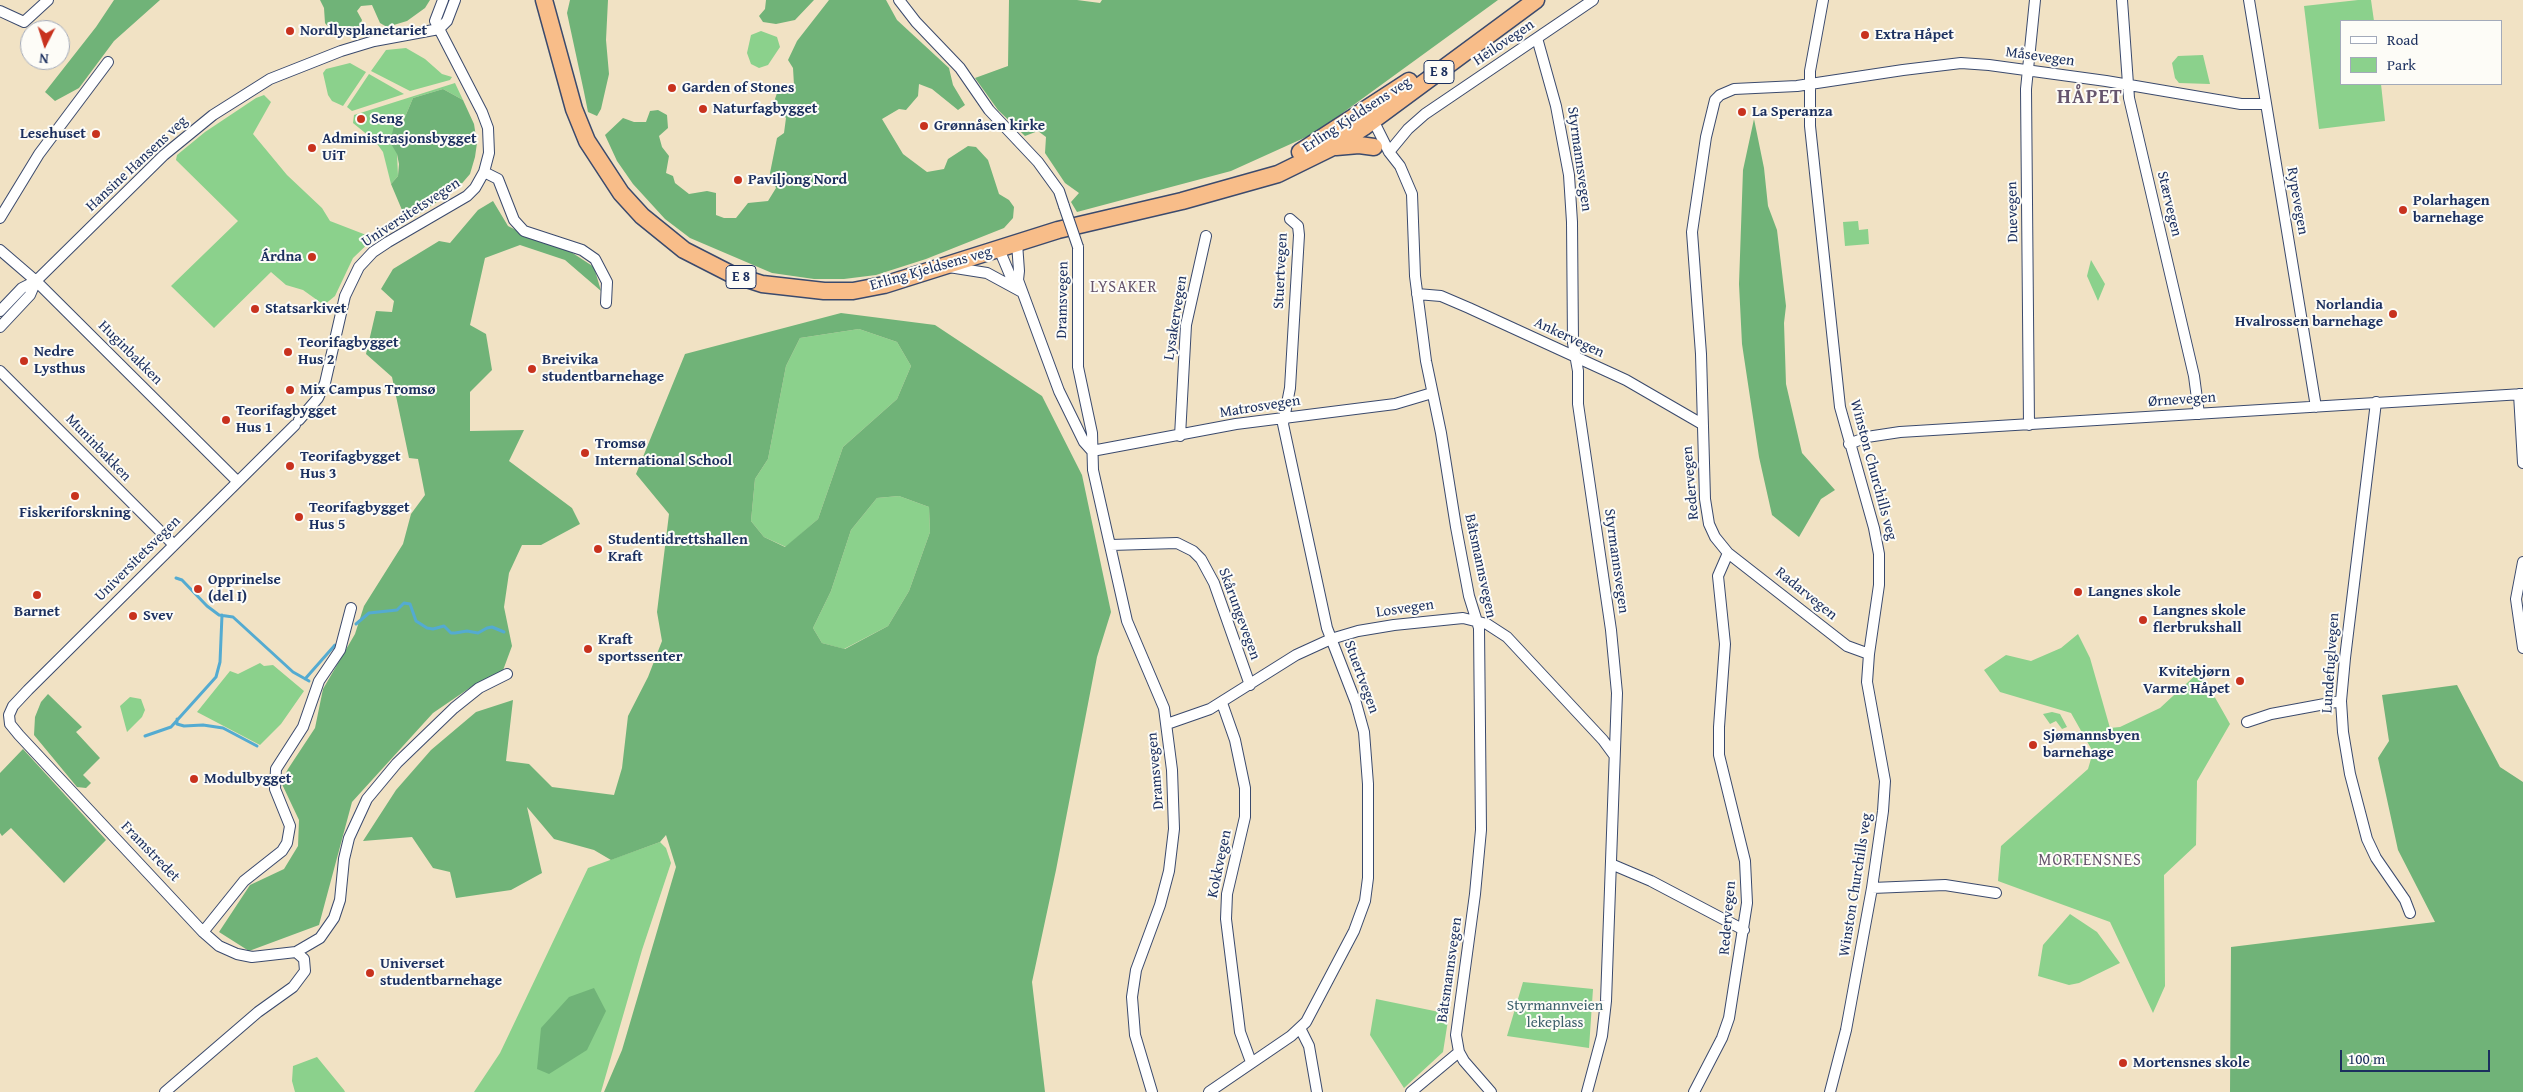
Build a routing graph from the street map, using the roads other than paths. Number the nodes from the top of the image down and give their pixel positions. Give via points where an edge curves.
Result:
1 (48, 0) edge
2 (443, 0) edge
3 (455, 0) edge
4 (544, 0) edge
5 (898, 0) edge
6 (1536, 0) edge
7 (1593, 0) edge
8 (1824, 0) edge
9 (2034, 0) edge
10 (2122, 0) edge
11 (2248, 0) edge
12 (0, 10) edge
13 (439, 29) junction
14 (1537, 38) junction
15 (108, 62) dead end
16 (2028, 70) junction
17 (1808, 84) junction
18 (2128, 85) junction
19 (2266, 104) junction
20 (1366, 121) junction
21 (1333, 147) junction
22 (1382, 150) junction
23 (484, 172) junction
24 (1232, 187) junction
25 (0, 218) edge
26 (1290, 219) dead end
27 (1206, 236) dead end
28 (1017, 243) junction
29 (999, 249) junction
30 (0, 250) edge
31 (946, 267) junction
32 (1018, 280) junction
33 (36, 281) junction
34 (1022, 292) junction
35 (1417, 294) junction
36 (606, 303) dead end
37 (0, 310) edge
38 (0, 326) edge
39 (1575, 358) junction
40 (0, 371) edge
41 (1432, 393) junction
42 (2521, 394) edge
43 (2376, 402) junction
44 (2316, 407) junction
45 (2199, 414) junction
46 (1284, 418) junction
47 (1702, 424) junction
48 (2029, 425) junction
49 (1180, 436) junction
50 (1849, 444) junction
51 (1092, 451) junction
52 (2523, 463) edge
53 (237, 481) junction
54 (174, 545) junction
55 (1111, 545) junction
56 (1728, 553) junction
57 (2523, 563) edge
58 (351, 608) dead end
59 (1478, 620) junction
60 (1331, 639) junction
61 (2523, 648) edge
62 (1869, 654) junction
63 (507, 674) dead end
64 (1250, 685) junction
65 (2341, 701) junction
66 (1222, 702) junction
67 (8, 718) joint
68 (2247, 722) dead end
69 (1167, 724) junction
70 (1614, 754) junction
71 (1611, 864) junction
72 (1872, 888) junction
73 (1996, 893) dead end
74 (2410, 913) dead end
75 (1744, 930) junction
76 (202, 932) junction
77 (296, 952) junction
78 (1300, 1028) junction
79 (1459, 1052) junction
80 (1251, 1062) junction
81 (165, 1092) edge
82 (1152, 1092) edge
83 (1209, 1092) edge
84 (1317, 1092) edge
85 (1411, 1092) edge
86 (1491, 1092) edge
87 (1587, 1092) edge
88 (1694, 1092) edge
89 (1830, 1092) edge

1 - 12 street via 24,22
2 - 13 street via 435,21
3 - 13 street via 447,21
4 - 31 highway, Erling Kjeldsens veg / E 8 via 574,109 587,140 626,199 684,250 730,274 762,284 824,291 853,291 884,285
5 - 51 street, Dramsvegen, bridge via 960,68 989,110 1038,162 1059,191 1078,247 1078,368 1090,415
6 - 20 highway, Erling Kjeldsens veg / E 8
7 - 14 street, Heilovegen
8 - 17 street, Winston Churchills veg
9 - 16 street, Duevegen
10 - 18 street, Stærvegen
11 - 19 street, Rypevegen
13 - 23 street, Universitetsvegen via 488,128 489,153
13 - 33 street, Hansine Hansens veg via 374,41 341,51 248,91 164,155
14 - 22 street, Heilovegen via 1425,114
14 - 39 street, Styrmannsvegen via 1554,97 1569,175
15 - 25 street via 39,154
16 - 17 street, Måsevegen via 1946,64
16 - 18 street, Måsevegen
16 - 48 street, Duevegen
17 - 47 street, Redervegen via 1734,89 1720,95 1713,105 1692,232 1701,354
17 - 50 street, Winston Churchills veg via 1838,391
18 - 19 street, Måsevegen via 2241,104
18 - 45 street, Stærvegen via 2194,376
19 - 44 street, Rypevegen
20 - 21 highway, Erling Kjeldsens veg / E 8
20 - 22 street, Båtsmannsvegen
20 - 22 street, Båtsmannsvegen via 1367,139
20 - 24 highway, Erling Kjeldsens veg / E 8
21 - 22 highway, E 8 via 1359,145
21 - 24 highway, Erling Kjeldsens veg / E 8 via 1278,174
22 - 35 street, Båtsmannsvegen via 1400,166 1412,194
23 - 36 street via 498,179 514,220 524,231 582,250 595,258 607,282
23 - 53 street, Universitetsvegen via 467,196 388,242 359,267 345,296 325,383 318,398
24 - 28 highway, Erling Kjeldsens veg / E 8
26 - 46 street, Stuertvegen via 1298,226 1299,235 1290,388
27 - 49 street, Lysakervegen via 1186,326
28 - 29 highway, Erling Kjeldsens veg / E 8
28 - 32 street, Dramsvegen
29 - 31 highway, Erling Kjeldsens veg / E 8
29 - 32 street, Dramsvegen via 1010,275
30 - 33 street, Huginbakken
31 - 34 street via 987,273
32 - 34 street, Dramsvegen
33 - 37 street, Hansine Hansens veg via 22,288
33 - 38 street, Hansine Hansens veg via 30,295
33 - 53 street, Huginbakken
34 - 51 street, Dramsvegen via 1059,391 1079,434
35 - 39 street, Ankervegen via 1455,301
35 - 41 street, Båtsmannsvegen
39 - 47 street, Ankervegen via 1626,380
39 - 70 street, Styrmannsvegen via 1579,413 1615,661
40 - 54 street, Muninbakken
41 - 46 street, Matrosvegen via 1395,404
41 - 59 street, Båtsmannsvegen via 1468,588
42 - 43 street, Ørnevegen
42 - 52 street, Ørnevegen
43 - 44 street, Ørnevegen
43 - 65 street, Lundefuglvegen
44 - 45 street, Ørnevegen
45 - 48 street, Ørnevegen
46 - 49 street, Matrosvegen
46 - 60 street, Stuertvegen via 1287,450
47 - 56 street, Redervegen via 1707,513 1715,537
48 - 50 street, Ørnevegen via 1879,434
49 - 51 street, Matrosvegen
50 - 62 street, Winston Churchills veg via 1879,554 1878,600
51 - 55 street, Dramsvegen via 1093,470
53 - 54 street, Universitetsvegen
54 - 67 street, Universitetsvegen via 21,697
55 - 64 street, Skårungevegen via 1177,543 1193,550 1214,583
55 - 69 street, Dramsvegen via 1127,621 1161,699
56 - 62 street, Radarvegen via 1847,646
56 - 75 street, Redervegen via 1718,576 1726,644 1719,747 1747,875
57 - 61 street via 2516,599
58 - 76 street via 340,650 318,681 303,727 276,769 275,789 290,826 287,843 282,851 244,881
59 - 60 street, Losvegen via 1436,619 1358,631
59 - 70 street, Losvegen via 1497,629 1516,646
59 - 79 street, Båtsmannsvegen via 1480,830 1456,1035
60 - 64 street, Losvegen via 1296,655
60 - 78 street, Stuertvegen via 1364,732 1368,878 1365,901 1354,931 1311,1014
62 - 72 street, Winston Churchills veg via 1869,697 1885,781
63 - 77 street, Framstredet via 480,688 454,708 397,763 367,799 349,838 340,900 334,918 320,938
64 - 66 street, Losvegen
65 - 68 street via 2271,714
65 - 74 street, Lundefuglvegen via 2345,753 2367,839
66 - 69 street, Losvegen via 1198,715
66 - 80 street, Kokkvegen via 1235,740 1245,788 1244,824 1227,894 1226,919 1240,1032
67 - 76 street, Framstredet via 19,735
69 - 82 street, Dramsvegen via 1174,843 1166,886 1136,970 1132,1002 1135,1035
70 - 71 street, Styrmannsvegen
71 - 75 street via 1651,881
71 - 87 street, Styrmannsvegen via 1604,1019
72 - 73 street via 1945,885
72 - 89 street, Winston Churchills veg via 1846,1030
75 - 88 street, Redervegen via 1726,1028
76 - 77 street, Framstredet via 219,946 244,956
77 - 81 street via 305,962 305,971 299,981
78 - 80 street, Stuertvegen
78 - 84 street via 1309,1046
79 - 85 street
79 - 86 street
80 - 83 street, Stuertvegen

